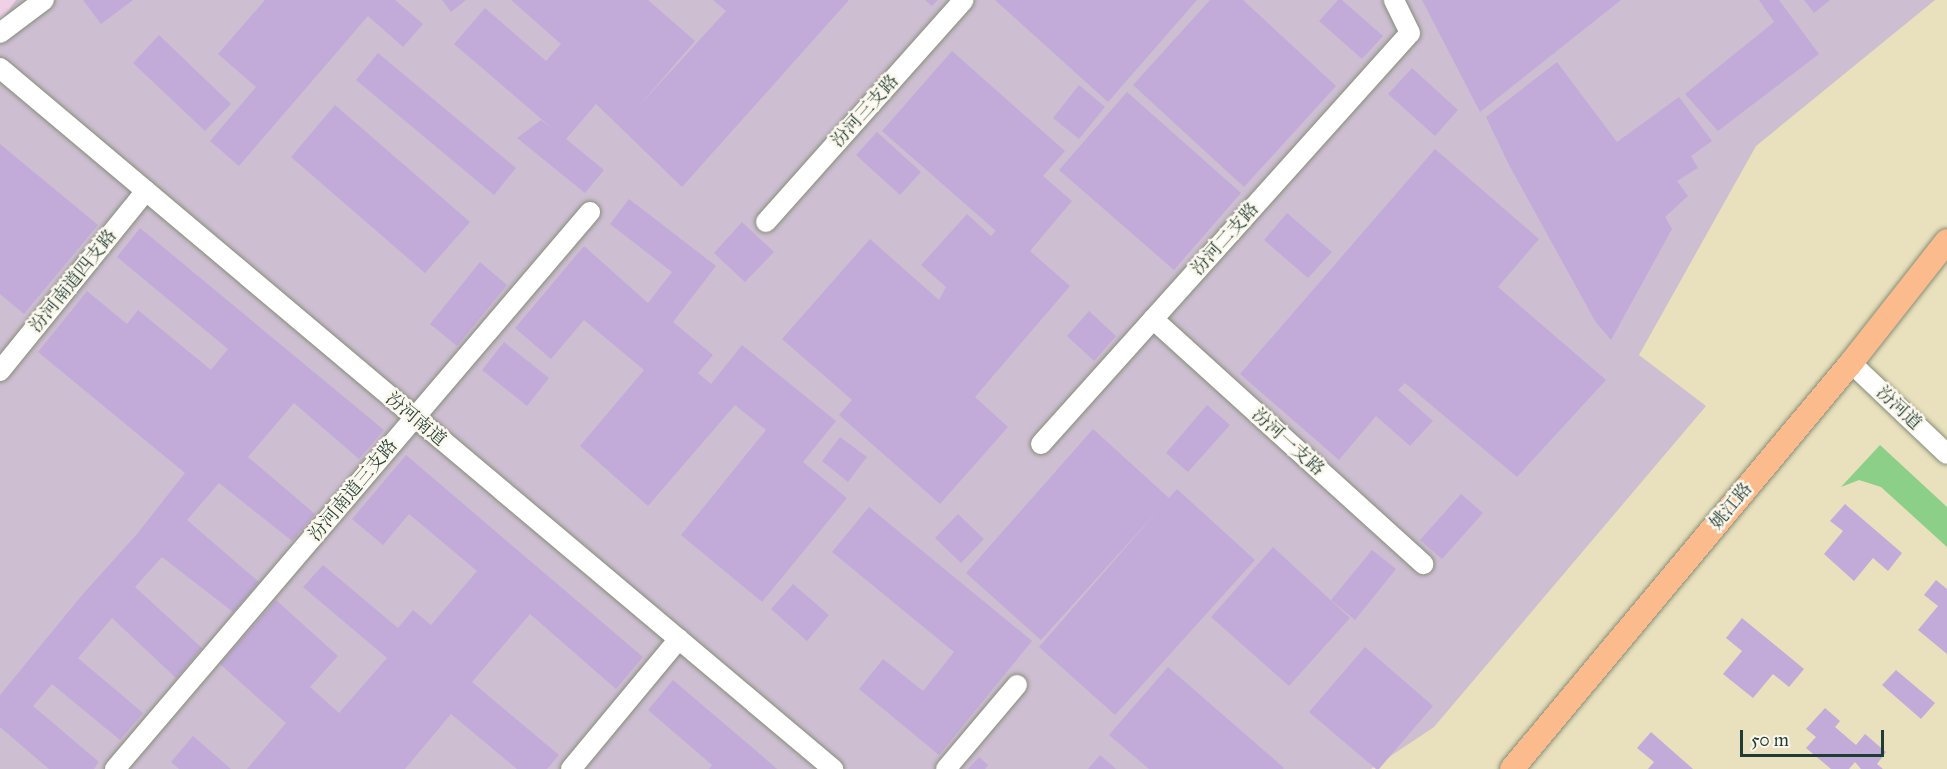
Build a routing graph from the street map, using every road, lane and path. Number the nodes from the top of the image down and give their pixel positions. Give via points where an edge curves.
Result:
1 (44, 0) edge
2 (964, 0) edge
3 (1394, 0) edge
4 (0, 33) edge
5 (0, 68) edge
6 (146, 191) junction
7 (590, 212) dead end
8 (766, 222) dead end
9 (1947, 241) edge
10 (1153, 320) junction
11 (1851, 363) junction
12 (0, 371) edge
13 (415, 417) junction
14 (1041, 444) dead end
15 (1947, 454) edge
16 (1423, 564) dead end
17 (678, 639) junction
18 (1017, 685) dead end
19 (115, 769) edge
20 (571, 769) edge
21 (832, 769) edge
22 (946, 769) edge
23 (1512, 769) edge

1 - 4 street
2 - 8 street, 汾河三支路
3 - 10 street, 汾河二支路 via 1410,33
5 - 6 street, 汾河南道
6 - 12 street, 汾河南道四支路
6 - 13 street, 汾河南道
7 - 13 street, 汾河南道三支路
9 - 11 main road, 姚江路
10 - 14 street, 汾河二支路
10 - 16 street, 汾河一支路
11 - 15 street, 汾河道
11 - 23 main road, 姚江路
13 - 17 street, 汾河南道
13 - 19 street, 汾河南道三支路
17 - 20 street
17 - 21 street, 汾河南道
18 - 22 street

